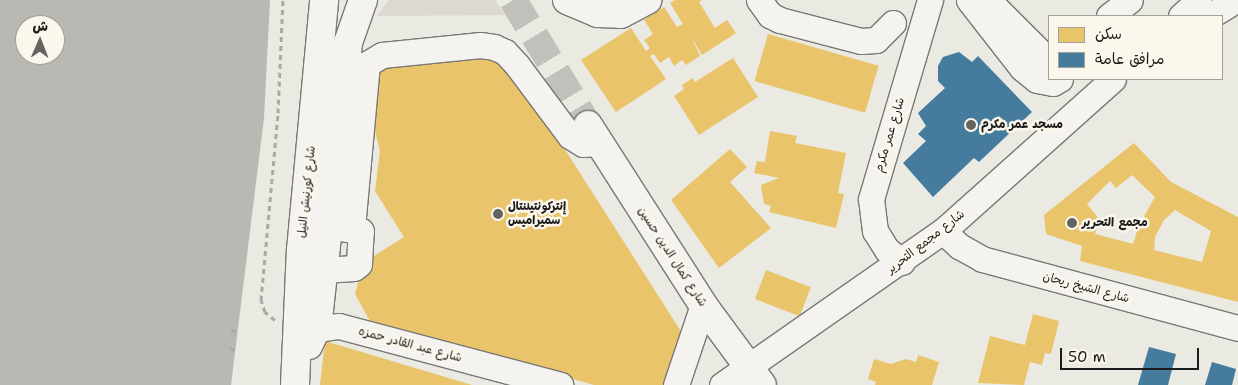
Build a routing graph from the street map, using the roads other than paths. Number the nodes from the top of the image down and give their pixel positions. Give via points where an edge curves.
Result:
1 (324, 0) edge
2 (363, 0) edge
3 (567, 0) edge
4 (647, 0) edge
5 (758, 0) edge
6 (930, 0) edge
7 (969, 0) edge
8 (988, 0) edge
9 (1130, 0) edge
10 (1198, 0) edge
11 (1236, 0) edge
12 (1110, 15) edge
13 (1182, 15) edge
14 (1212, 15) edge
15 (893, 24) dead end
16 (1048, 60) edge
17 (1058, 80) edge
18 (1112, 80) edge
19 (593, 134) joint
20 (340, 228) junction
21 (943, 231) junction
22 (902, 262) junction
23 (703, 305) junction
24 (1238, 328) edge
25 (307, 331) junction
26 (755, 376) edge
27 (296, 385) edge
28 (560, 385) edge
29 (676, 385) edge
30 (722, 385) edge

1 - 25 main road, شارع كورنيش النيل via 301,250
2 - 20 main road via 348,43 342,91
3 - 4 main road via 597,13 621,14
5 - 15 street via 770,15 780,20 861,41 876,40
6 - 22 street, شارع عمر مكرم via 871,198 875,232 886,250
7 - 17 street via 1022,68 1037,80 1053,83
8 - 16 street
9 - 12 street
10 - 13 street
11 - 14 street
18 - 21 street, شارع مجمع التحرير
19 - 20 street via 583,144 575,141 517,65 505,52 494,47 480,45 382,54 367,64
19 - 23 main road, شارع كمال الدين حسين
20 - 25 main road
21 - 22 street, شارع مجمع التحرير
21 - 24 street, شارع الشيخ ريحان via 982,260
22 - 26 street, شارع مجمع التحرير
23 - 26 main road, شارع كمال الدين حسين
23 - 29 street
25 - 27 main road, شارع كورنيش النيل
25 - 28 street, شارع عبد القادر حمزه via 339,326
26 - 30 street, شارع مجمع التحرير

